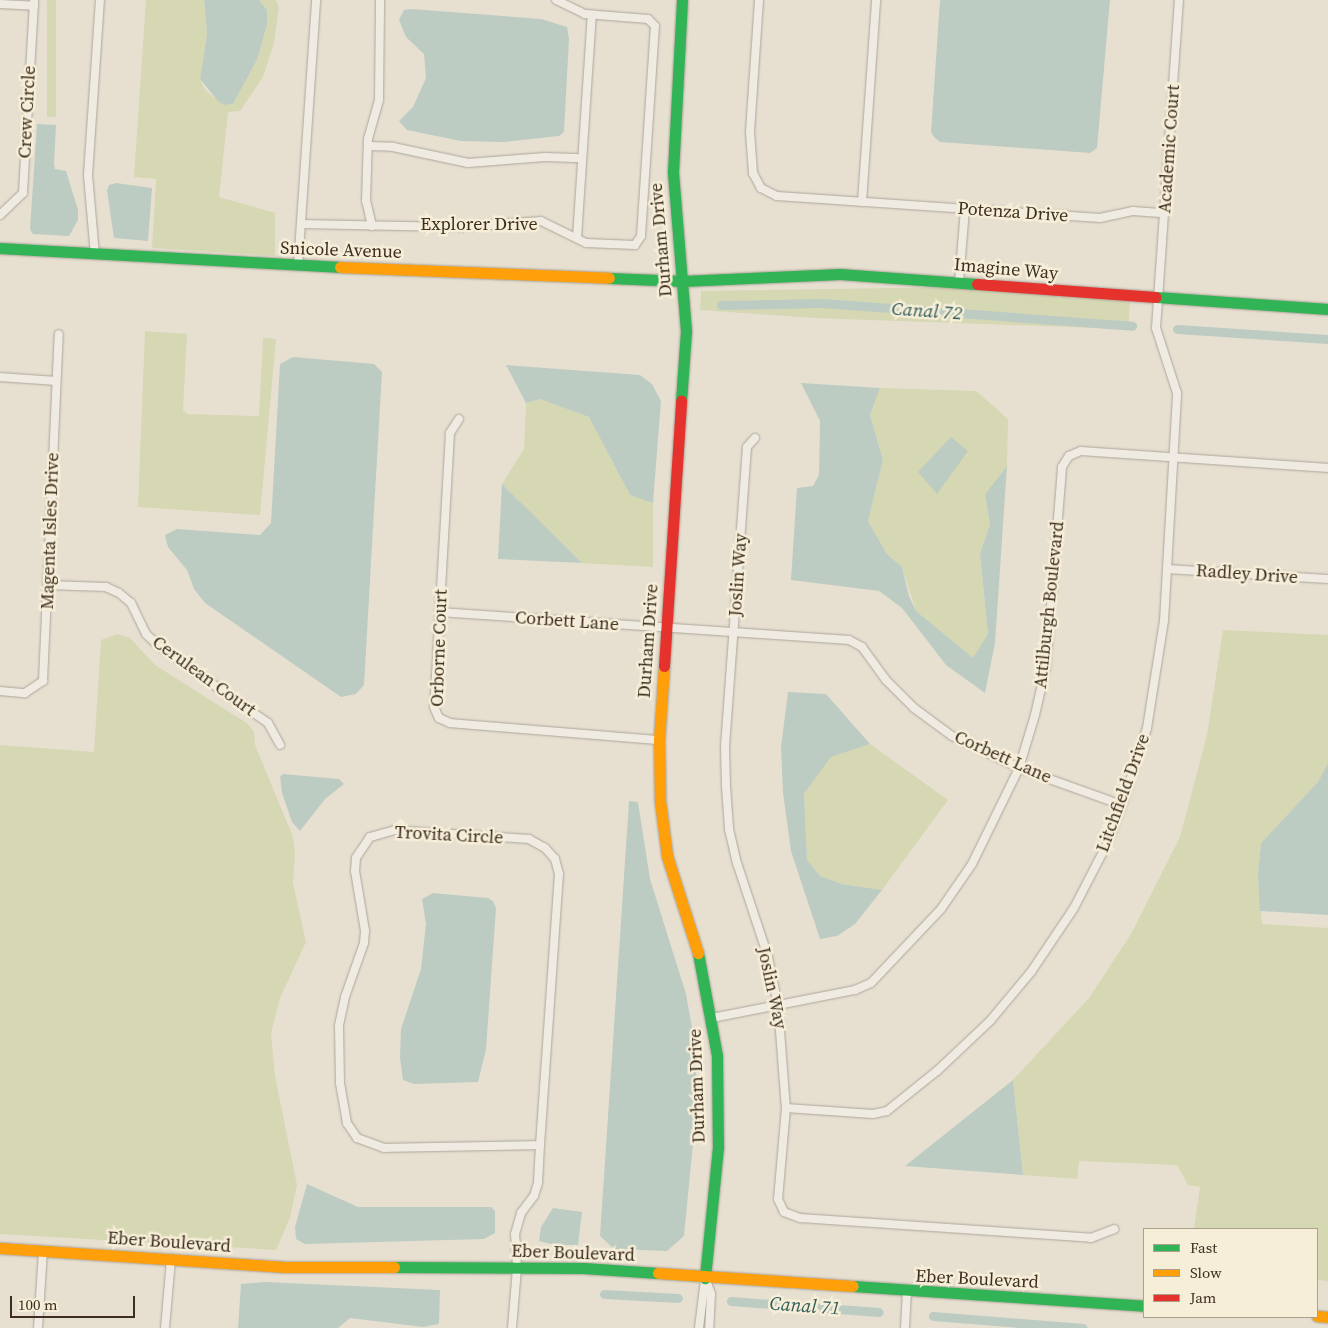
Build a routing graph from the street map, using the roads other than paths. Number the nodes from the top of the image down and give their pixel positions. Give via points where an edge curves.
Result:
1 (100, 0) edge
2 (316, 0) edge
3 (380, 0) edge
4 (556, 0) edge
5 (682, 0) edge
6 (759, 0) edge
7 (876, 0) edge
8 (1179, 0) edge
9 (34, 3) edge
10 (0, 4) edge
11 (592, 15) junction
12 (368, 146) junction
13 (582, 158) junction
14 (862, 202) junction
15 (965, 209) junction
16 (1164, 213) junction
17 (0, 215) edge
18 (301, 224) junction
19 (372, 226) junction
20 (576, 238) junction
21 (0, 248) edge
22 (95, 255) junction
23 (298, 266) junction
24 (682, 281) junction
25 (959, 282) junction
26 (1157, 298) junction
27 (1328, 309) edge
28 (58, 334) dead end
29 (0, 377) edge
30 (56, 381) junction
31 (459, 419) dead end
32 (755, 438) dead end
33 (1173, 457) junction
34 (1328, 468) edge
35 (1167, 569) junction
36 (1328, 579) edge
37 (48, 585) junction
38 (439, 612) junction
39 (666, 628) junction
40 (734, 633) junction
41 (0, 691) edge
42 (659, 740) junction
43 (280, 745) dead end
44 (1019, 768) junction
45 (1122, 805) junction
46 (778, 1005) junction
47 (712, 1018) junction
48 (786, 1108) junction
49 (540, 1146) junction
50 (1114, 1229) dead end
51 (0, 1248) edge
52 (43, 1251) junction
53 (171, 1260) junction
54 (517, 1269) junction
55 (706, 1278) junction
56 (907, 1292) junction
57 (1143, 1306) edge
58 (38, 1328) edge
59 (165, 1328) edge
60 (512, 1328) edge
61 (699, 1328) edge
62 (710, 1328) edge
63 (905, 1328) edge

1 - 22 street via 88,175
2 - 18 street
3 - 12 street via 379,100
4 - 11 street, Explorer Drive
5 - 24 street, Durham Drive via 673,172
6 - 14 street, Potenza Drive via 750,132 753,173 761,188 777,196
7 - 14 street
8 - 16 street, Academic Court
9 - 10 street
9 - 17 street, Crew Circle via 23,193
11 - 13 street
11 - 20 street, Explorer Drive via 648,19 655,26 641,236 630,246 586,243
12 - 13 street via 393,147 468,163 545,157
12 - 19 street via 366,201
13 - 20 street
14 - 15 street, Potenza Drive
15 - 16 street, Potenza Drive via 1100,218 1133,211
15 - 25 street
16 - 26 street, Academic Court
18 - 19 street, Explorer Drive
18 - 23 street
19 - 20 street, Explorer Drive via 396,223 464,227 541,221
21 - 22 street, Snicole Avenue
22 - 23 street, Snicole Avenue
23 - 24 street, Snicole Avenue
24 - 25 street, Imagine Way via 840,274
24 - 39 street, Durham Drive via 686,331
25 - 26 street, Imagine Way
26 - 27 street, Imagine Way
26 - 33 street, Litchfield Drive via 1156,328 1177,393
28 - 30 street, Magenta Isles Drive
29 - 30 street
30 - 37 street, Magenta Isles Drive
31 - 38 street, Orborne Court via 450,433
32 - 40 street, Joslin Way via 747,447
33 - 34 street, Attilburgh Boulevard
33 - 35 street, Litchfield Drive
33 - 44 street, Attilburgh Boulevard via 1080,450 1069,456 1062,467 1046,667
35 - 36 street, Radley Drive
35 - 45 street, Litchfield Drive via 1158,670 1147,728
37 - 41 street, Magenta Isles Drive via 43,681 25,693
37 - 43 street, Cerulean Court via 106,587 119,593 131,603 146,634 268,723
38 - 39 street, Corbett Lane
38 - 42 street, Orborne Court via 434,707 439,718 450,723
39 - 40 street, Corbett Lane
39 - 42 street, Durham Drive
40 - 44 street, Corbett Lane via 849,640 862,647 886,680 914,708 952,736
40 - 46 street, Joslin Way via 725,746 729,829 747,900 768,957
42 - 47 street, Durham Drive via 660,802 667,856 701,964
44 - 45 street, Corbett Lane
44 - 46 street, Attilburgh Boulevard via 972,864 941,909 903,952 871,983 855,990
45 - 48 street, Litchfield Drive via 1107,844 1074,908 1031,972 990,1021 937,1071 886,1111 873,1114
46 - 47 street, Attilburgh Boulevard
46 - 48 street, Joslin Way
47 - 55 street, Durham Drive via 718,1064 718,1147
48 - 50 street, Joslin Way via 778,1199 784,1212 800,1218 1091,1238
49 - 49 street, Trovita Circle via 384,1148 357,1138 347,1123 340,1083 339,1026 366,931 355,871 356,858 370,837 395,830 529,839 545,848 555,859 559,874
49 - 54 street, Trovita Circle via 538,1183 534,1196 521,1213 515,1234
51 - 52 street, Eber Boulevard
52 - 53 street, Eber Boulevard
52 - 58 street
53 - 54 street, Eber Boulevard via 285,1268
53 - 59 street
54 - 55 street, Eber Boulevard via 583,1268
54 - 60 street, Trovita Circle
55 - 56 street, Eber Boulevard
55 - 61 street
55 - 62 street via 711,1294
56 - 57 street, Eber Boulevard
56 - 63 street

